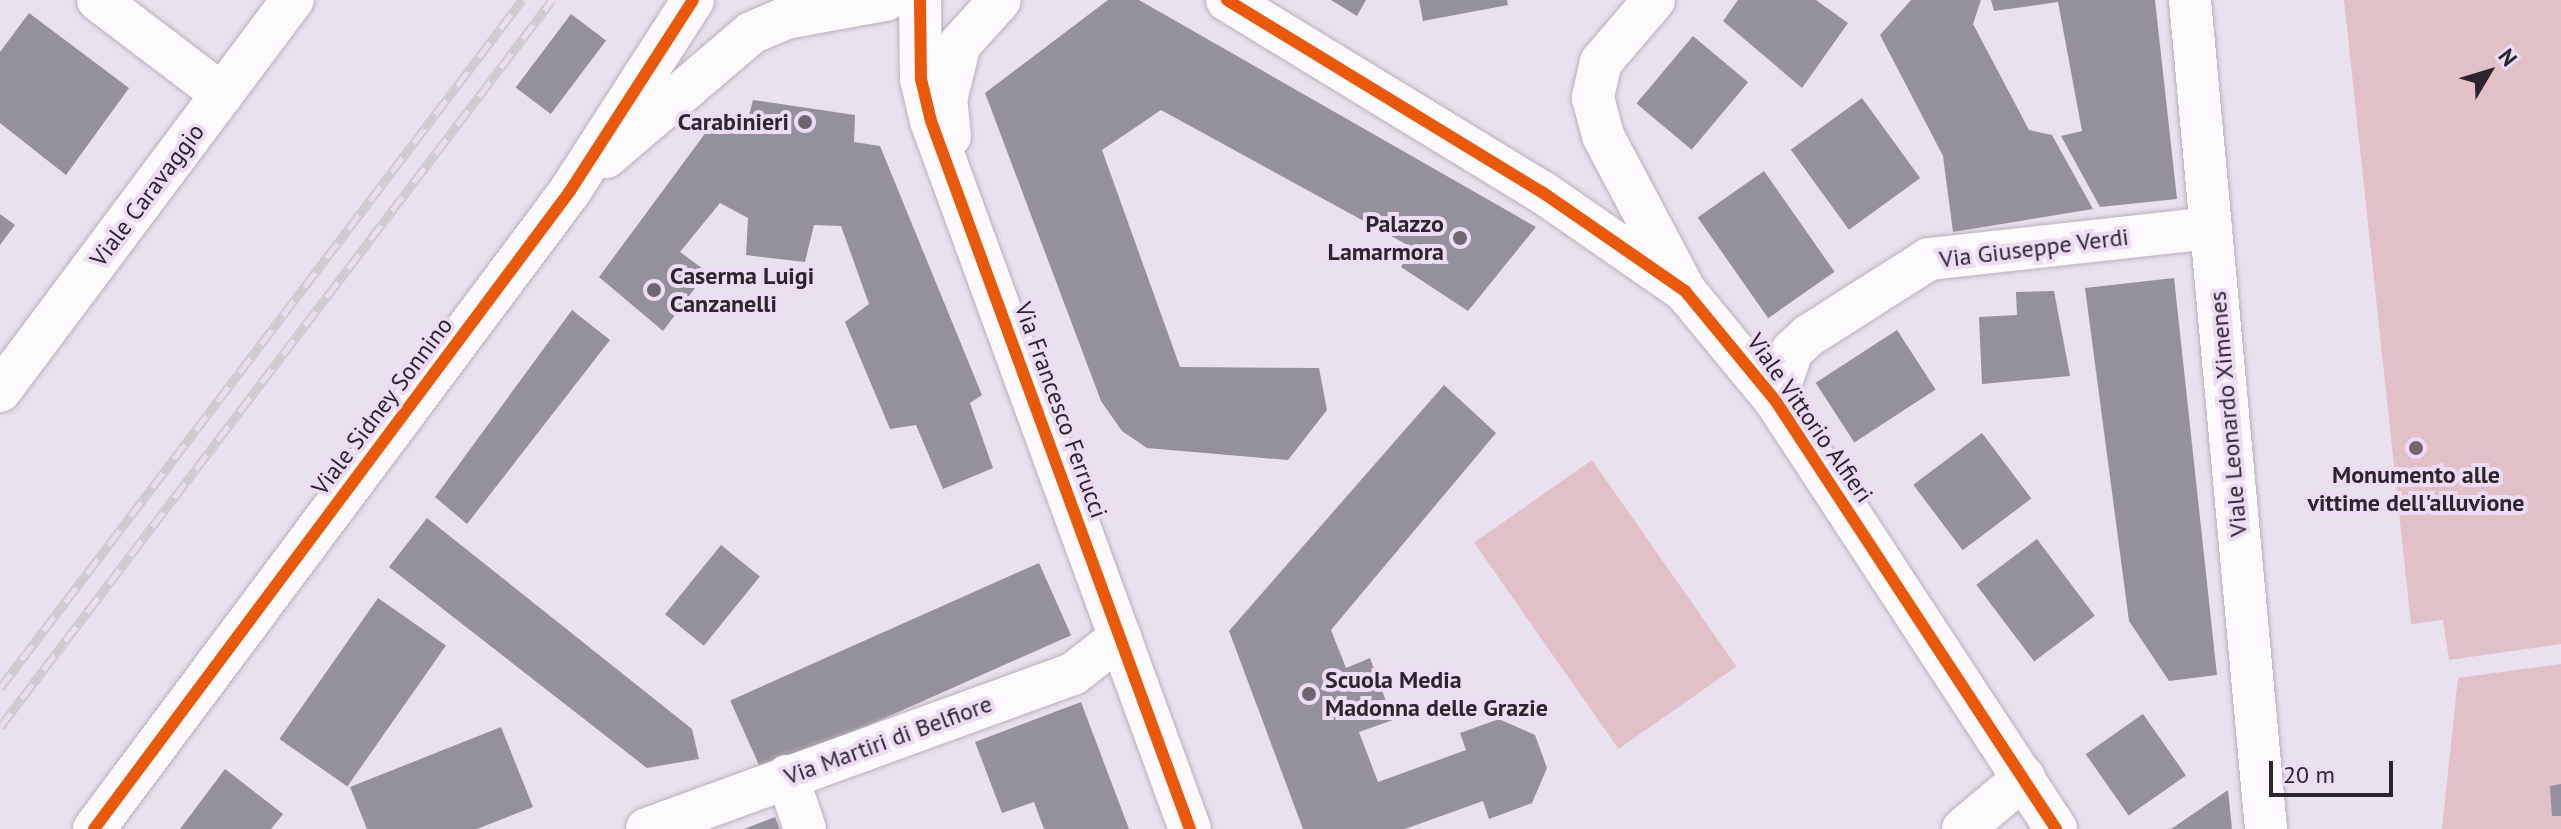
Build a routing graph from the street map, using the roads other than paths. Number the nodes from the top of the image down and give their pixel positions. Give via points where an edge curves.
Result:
1 (98, 0) edge
2 (293, 0) edge
3 (693, 0) edge
4 (885, 0) edge
5 (920, 0) edge
6 (1000, 0) edge
7 (1227, 0) edge
8 (1654, 0) edge
9 (2190, 0) edge
10 (222, 94) junction
11 (956, 189) junction
12 (570, 191) junction
13 (2211, 228) junction
14 (1685, 291) junction
15 (0, 391) edge
16 (1775, 400) junction
17 (1120, 637) junction
18 (787, 776) junction
19 (2024, 778) junction
20 (94, 829) edge
21 (647, 829) edge
22 (805, 829) edge
23 (1190, 829) edge
24 (1963, 829) edge
25 (2056, 829) edge
26 (2266, 829) edge

1 - 10 street
2 - 10 street, Viale Caravaggio
3 - 12 street, Viale Sidney Sonnino
4 - 12 street, Viale Sidney Sonnino via 786,18 751,33
5 - 11 street, Via Francesco Ferrucci via 921,79
6 - 11 street via 974,21 953,69 946,100
7 - 14 street, Viale Vittorio Alfieri via 1542,192
8 - 14 street via 1601,62 1593,98 1603,136
9 - 13 street, Viale Leonardo Ximenes
10 - 15 street, Viale Caravaggio
11 - 17 street, Via Francesco Ferrucci
12 - 20 street, Viale Sidney Sonnino
13 - 16 street, Via Giuseppe Verdi via 1929,259 1808,336 1792,351
13 - 26 street, Viale Leonardo Ximenes
14 - 16 street, Viale Vittorio Alfieri
16 - 19 street, Viale Vittorio Alfieri
17 - 18 street, Via Martiri di Belfiore via 1073,674
17 - 23 street, Via Francesco Ferrucci
18 - 21 street, Via Martiri di Belfiore
18 - 22 street
19 - 24 street
19 - 25 street, Viale Vittorio Alfieri

